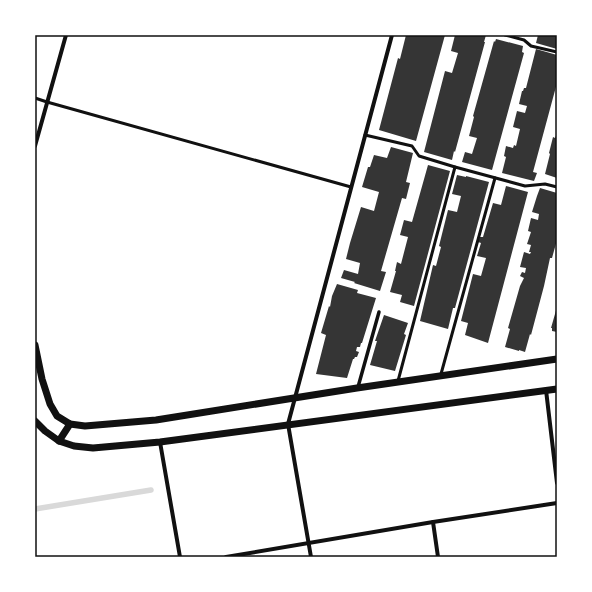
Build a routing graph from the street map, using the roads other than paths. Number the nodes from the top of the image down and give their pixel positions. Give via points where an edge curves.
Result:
1 (66, 35) edge
2 (390, 35) edge
3 (505, 35) edge
4 (557, 52) edge
5 (35, 98) edge
6 (47, 102) junction
7 (365, 135) junction
8 (35, 146) edge
9 (456, 168) junction
10 (495, 178) junction
11 (351, 187) junction
12 (557, 188) edge
13 (379, 312) dead end
14 (35, 345) edge
15 (557, 359) edge
16 (441, 376) junction
17 (398, 382) junction
18 (358, 388) junction
19 (557, 389) edge
20 (546, 390) junction
21 (295, 399) junction
22 (35, 421) edge
23 (70, 424) junction
24 (288, 424) junction
25 (60, 441) junction
26 (160, 442) junction
27 (557, 483) edge
28 (557, 503) edge
29 (433, 522) junction
30 (309, 543) junction
31 (180, 557) edge
32 (226, 557) edge
33 (311, 557) edge
34 (438, 557) edge

1 - 6 street
2 - 7 street
3 - 4 lane via 524,40 531,46
5 - 6 lane
6 - 8 street
6 - 11 lane
7 - 9 lane via 412,146 419,156
7 - 11 street
9 - 10 lane
9 - 17 lane
10 - 12 lane via 525,186 544,184
10 - 16 lane
11 - 21 street
13 - 18 street
14 - 23 street via 50,404 57,416
15 - 16 street
16 - 17 street
17 - 18 street
18 - 21 street
19 - 20 street
20 - 24 street
20 - 27 street
21 - 23 street via 156,420 85,426
21 - 24 street
22 - 25 street
23 - 25 street
24 - 26 street
24 - 30 street
25 - 26 street via 93,448
26 - 31 street
28 - 29 street
29 - 30 street
29 - 34 street
30 - 32 street
30 - 33 street

